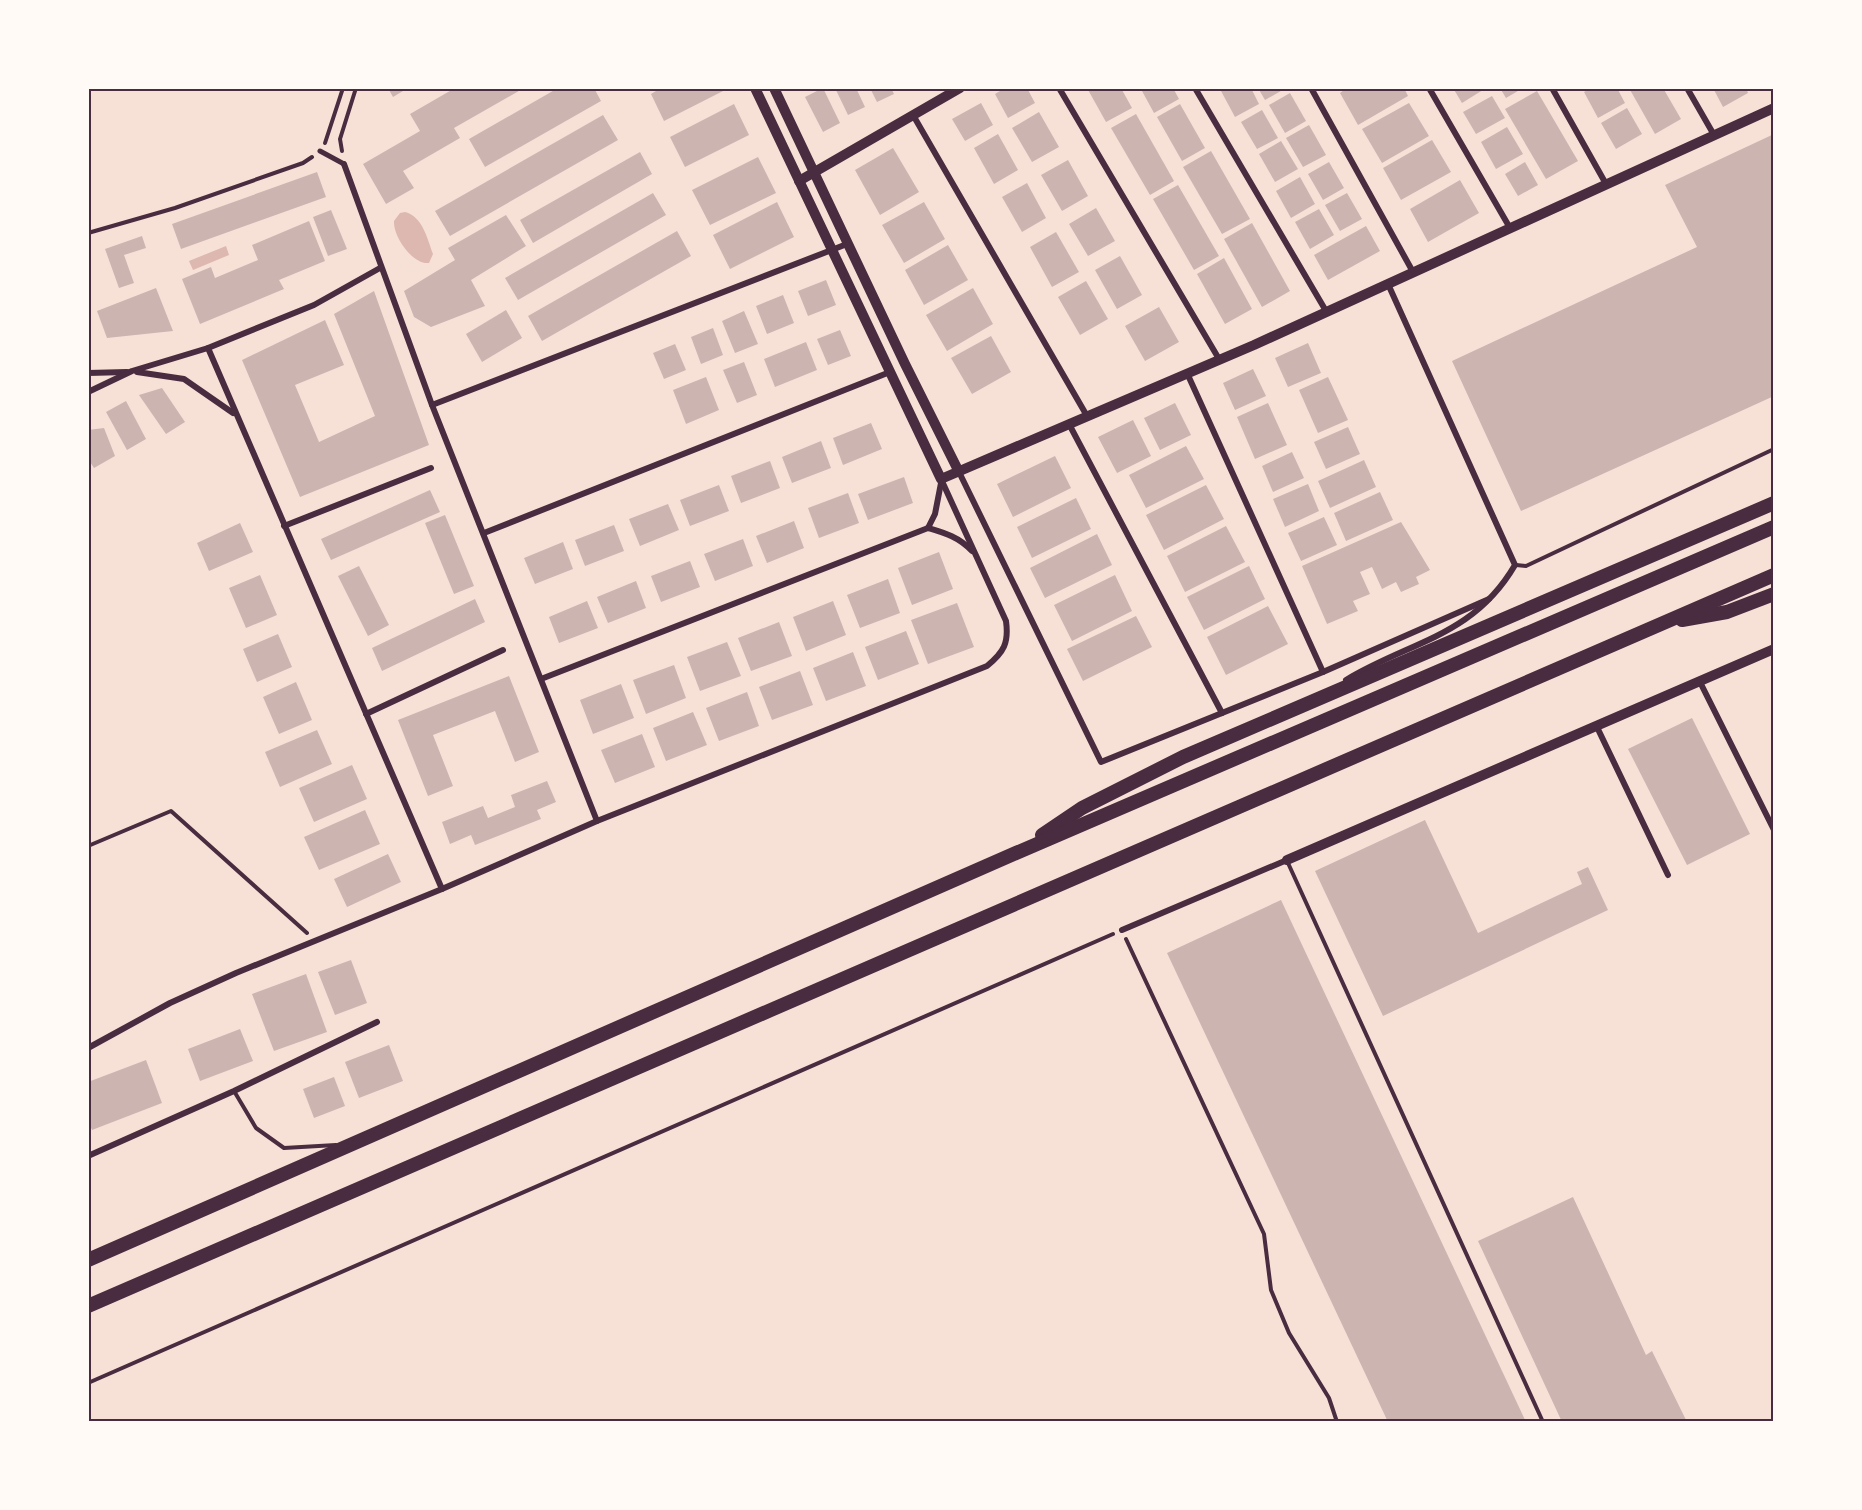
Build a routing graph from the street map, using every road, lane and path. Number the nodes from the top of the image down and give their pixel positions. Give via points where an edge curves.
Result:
1 (343, 88) edge
2 (356, 88) edge
3 (755, 88) edge
4 (774, 88) edge
5 (960, 88) edge
6 (1059, 88) edge
7 (1195, 88) edge
8 (1311, 88) edge
9 (1429, 88) edge
10 (1552, 88) edge
11 (1687, 88) edge
12 (1773, 108) edge
13 (913, 115) junction
14 (1714, 135) junction
15 (320, 151) junction
16 (344, 164) junction
17 (814, 172) junction
18 (799, 181) junction
19 (1606, 184) junction
20 (1510, 228) junction
21 (88, 232) edge
22 (848, 244) junction
23 (832, 251) junction
24 (380, 267) junction
25 (1413, 272) junction
26 (1388, 283) junction
27 (1326, 311) junction
28 (208, 348) junction
29 (1219, 359) junction
30 (132, 371) junction
31 (890, 372) junction
32 (88, 373) edge
33 (1187, 373) junction
34 (88, 392) edge
35 (432, 405) junction
36 (236, 415) junction
37 (1087, 416) junction
38 (1068, 423) junction
39 (1773, 449) edge
40 (431, 468) dead end
41 (959, 472) junction
42 (941, 479) junction
43 (1773, 503) edge
44 (284, 526) junction
45 (1773, 527) edge
46 (928, 528) junction
47 (484, 533) junction
48 (977, 556) junction
49 (1515, 565) junction
50 (1773, 574) edge
51 (1773, 594) edge
52 (1489, 599) junction
53 (1659, 624) junction
54 (1773, 649) edge
55 (503, 650) dead end
56 (1323, 672) junction
57 (540, 679) junction
58 (1699, 680) junction
59 (1316, 700) junction
60 (1222, 713) junction
61 (366, 714) junction
62 (1596, 725) junction
63 (597, 820) junction
64 (1773, 830) edge
65 (88, 846) edge
66 (1016, 853) junction
67 (1287, 860) junction
68 (1668, 875) dead end
69 (442, 889) junction
70 (1122, 930) junction
71 (316, 941) junction
72 (377, 1022) dead end
73 (88, 1048) edge
74 (234, 1091) junction
75 (354, 1144) junction
76 (88, 1156) edge
77 (88, 1260) edge
78 (88, 1306) edge
79 (88, 1383) edge
80 (1337, 1422) edge
81 (1543, 1422) edge

1 - 15 path
2 - 16 path via 340,139
3 - 18 street
4 - 17 street
5 - 13 street
6 - 29 street
7 - 27 street
8 - 25 street
9 - 20 street
10 - 19 street
11 - 14 street
12 - 14 street
13 - 17 street
13 - 37 street
14 - 19 street
15 - 16 street
15 - 21 path via 303,163 250,182
16 - 24 street
17 - 18 street
17 - 22 street
18 - 23 street
19 - 20 street
20 - 25 street
22 - 23 street
22 - 41 street
23 - 31 street
23 - 35 street
24 - 28 street via 314,305
24 - 35 street
25 - 26 street
26 - 27 street
26 - 49 street
27 - 29 street
28 - 30 street
28 - 36 street
29 - 33 street
30 - 32 street
30 - 34 street
30 - 36 street via 184,379
31 - 42 street
31 - 47 street
33 - 37 street
33 - 56 street
35 - 47 street
36 - 44 street
37 - 38 street
38 - 41 street
38 - 60 street
39 - 49 lane via 1526,566
40 - 44 street
41 - 42 street
41 - 60 street via 1101,762
42 - 46 street via 935,514
42 - 48 street
43 - 59 highway
44 - 61 street
45 - 66 highway
46 - 48 street via 948,533
46 - 57 street
47 - 57 street
48 - 63 street via 1006,621 1009,639 1001,654 987,666
49 - 52 street
50 - 53 highway
51 - 53 highway via 1727,612
52 - 56 street
52 - 59 street via 1465,621 1359,672
53 - 78 highway
54 - 58 street
55 - 61 street
56 - 60 street
57 - 63 street
58 - 62 street
58 - 64 street
59 - 66 highway via 1183,757 1082,808
61 - 69 street
62 - 67 street
62 - 68 street
63 - 69 street
65 - 71 path via 171,811
66 - 75 highway
67 - 70 street
67 - 81 lane
69 - 71 street
70 - 79 path
70 - 80 path via 1264,1234 1271,1290 1289,1333 1329,1398
71 - 73 street via 170,1003
72 - 74 street
74 - 75 lane via 256,1128 284,1148
74 - 76 street
75 - 77 highway

